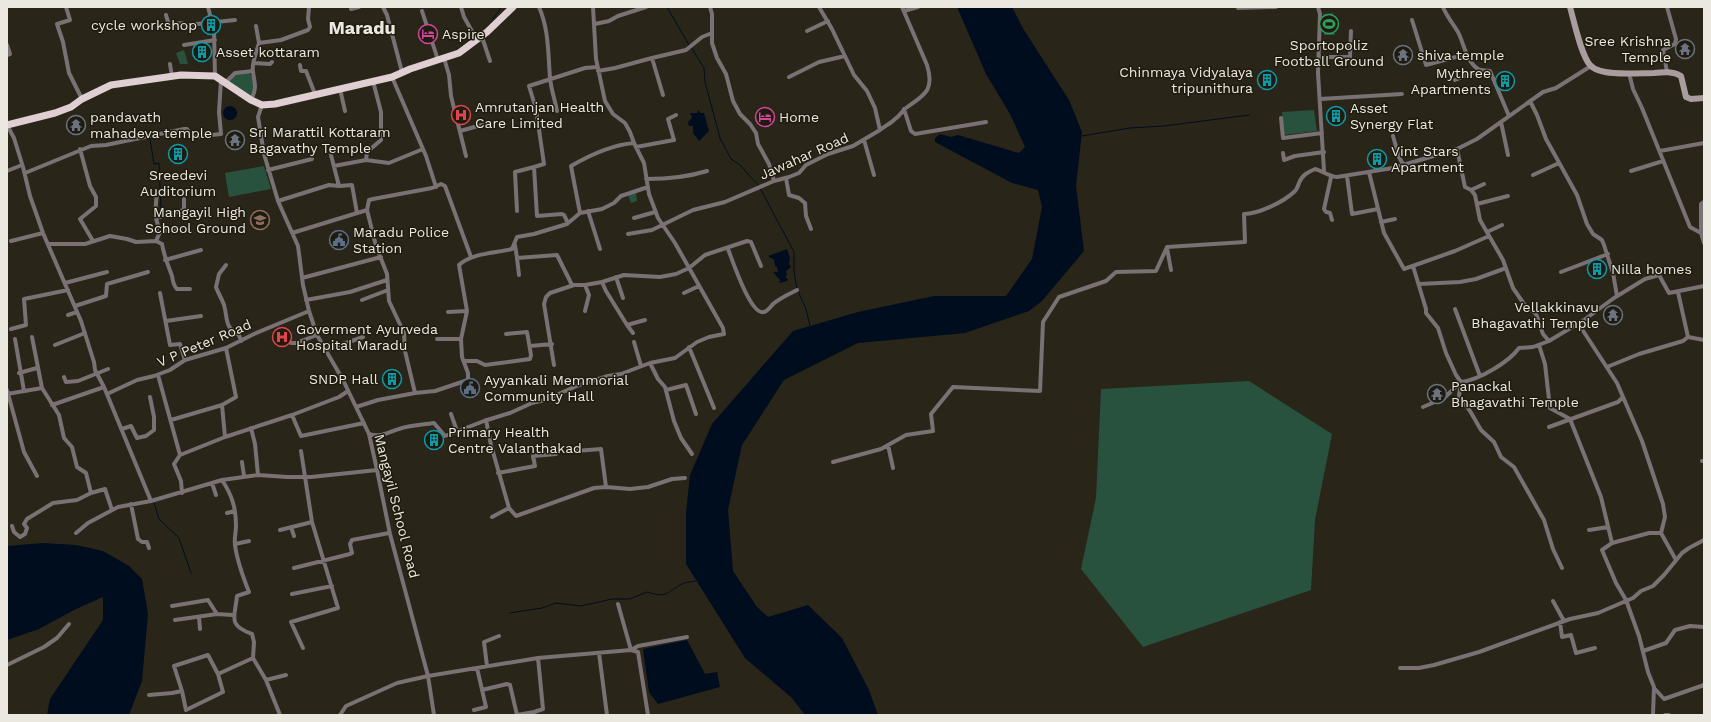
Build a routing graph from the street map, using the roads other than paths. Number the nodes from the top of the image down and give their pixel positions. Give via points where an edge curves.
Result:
1 (66, 7) edge
2 (208, 7) edge
3 (309, 7) edge
4 (359, 7) edge
5 (383, 7) edge
6 (461, 7) edge
7 (513, 7) edge
8 (539, 7) edge
9 (593, 7) edge
10 (643, 7) edge
11 (710, 7) edge
12 (819, 7) edge
13 (918, 7) edge
14 (1276, 7) edge
15 (1318, 7) edge
16 (1443, 7) edge
17 (1570, 7) edge
18 (1667, 7) edge
19 (1238, 8) dead end
20 (350, 9) dead end
21 (903, 9) edge
22 (422, 12) dead end
23 (166, 15) dead end
24 (235, 20) dead end
25 (1412, 20) dead end
26 (828, 21) junction
27 (212, 22) junction
28 (595, 24) junction
29 (256, 26) dead end
30 (807, 30) dead end
31 (1351, 31) dead end
32 (712, 33) junction
33 (480, 39) junction
34 (215, 40) junction
35 (259, 43) junction
36 (7, 45) edge
37 (184, 45) dead end
38 (9, 54) edge
39 (1467, 54) junction
40 (845, 56) junction
41 (1319, 57) junction
42 (14, 58) dead end
43 (652, 58) junction
44 (441, 59) junction
45 (490, 61) dead end
46 (272, 62) dead end
47 (254, 63) junction
48 (170, 64) dead end
49 (300, 65) dead end
50 (1591, 66) junction
51 (597, 69) junction
52 (1480, 70) junction
53 (252, 71) junction
54 (402, 72) junction
55 (1667, 72) junction
56 (1629, 73) junction
57 (172, 76) junction
58 (392, 77) junction
59 (789, 77) dead end
60 (550, 79) junction
61 (220, 80) junction
62 (1454, 80) dead end
63 (373, 81) junction
64 (340, 89) junction
65 (315, 94) junction
66 (1402, 94) dead end
67 (663, 95) dead end
68 (1704, 98) edge
69 (82, 99) junction
70 (1320, 99) junction
71 (251, 100) junction
72 (1530, 101) junction
73 (262, 105) junction
74 (904, 108) junction
75 (345, 111) dead end
76 (557, 111) dead end
77 (676, 114) dead end
78 (1509, 116) junction
79 (1280, 118) dead end
80 (986, 122) dead end
81 (1501, 122) junction
82 (490, 123) dead end
83 (7, 125) edge
84 (880, 130) junction
85 (460, 131) junction
86 (1322, 133) junction
87 (1393, 136) dead end
88 (864, 140) junction
89 (1704, 143) edge
90 (635, 145) junction
91 (80, 149) junction
92 (1457, 149) junction
93 (424, 150) junction
94 (1660, 151) junction
95 (1324, 152) junction
96 (1283, 153) dead end
97 (331, 155) dead end
98 (1508, 155) dead end
99 (466, 156) dead end
100 (312, 159) dead end
101 (366, 160) junction
102 (1663, 161) junction
103 (1559, 164) junction
104 (22, 165) junction
105 (1404, 165) junction
106 (334, 166) junction
107 (534, 167) junction
108 (268, 170) junction
109 (7, 171) edge
110 (707, 171) dead end
111 (1324, 171) junction
112 (1631, 171) dead end
113 (1369, 172) junction
114 (25, 174) junction
115 (874, 175) dead end
116 (1533, 175) dead end
117 (1347, 176) junction
118 (1331, 177) junction
119 (786, 178) junction
120 (646, 179) junction
121 (774, 181) junction
122 (1484, 184) dead end
123 (339, 186) junction
124 (436, 186) junction
125 (648, 187) junction
126 (1471, 190) junction
127 (157, 191) dead end
128 (1508, 196) dead end
129 (184, 199) dead end
130 (278, 201) junction
131 (1704, 202) edge
132 (1478, 204) junction
133 (1378, 209) junction
134 (367, 210) junction
135 (517, 211) dead end
136 (588, 211) junction
137 (655, 212) junction
138 (357, 213) junction
139 (580, 213) junction
140 (156, 218) junction
141 (634, 218) dead end
142 (1395, 218) dead end
143 (1332, 220) dead end
144 (1381, 222) junction
145 (568, 223) junction
146 (1502, 225) dead end
147 (662, 226) junction
148 (181, 228) dead end
149 (811, 229) dead end
150 (43, 232) junction
151 (160, 232) junction
152 (292, 233) junction
153 (1701, 233) junction
154 (628, 234) dead end
155 (1488, 234) junction
156 (11, 241) dead end
157 (93, 241) junction
158 (156, 241) junction
159 (1704, 243) edge
160 (48, 244) junction
161 (515, 244) junction
162 (1166, 247) junction
163 (728, 248) junction
164 (600, 249) dead end
165 (201, 250) dead end
166 (1608, 254) junction
167 (381, 257) junction
168 (471, 257) junction
169 (517, 258) junction
170 (165, 260) junction
171 (226, 265) dead end
172 (762, 266) dead end
173 (1413, 266) junction
174 (689, 268) junction
175 (1506, 268) junction
176 (1170, 270) dead end
177 (107, 272) dead end
178 (148, 272) dead end
179 (1561, 272) dead end
180 (519, 275) dead end
181 (616, 277) junction
182 (302, 278) junction
183 (387, 280) junction
184 (602, 282) junction
185 (65, 283) junction
186 (1419, 284) junction
187 (572, 285) junction
188 (585, 285) junction
189 (699, 286) junction
190 (1704, 286) edge
191 (190, 289) dead end
192 (68, 290) junction
193 (388, 290) junction
194 (797, 290) dead end
195 (1678, 292) junction
196 (160, 293) dead end
197 (684, 293) dead end
198 (1617, 296) junction
199 (623, 298) dead end
200 (306, 300) junction
201 (362, 300) dead end
202 (75, 306) junction
203 (1455, 309) dead end
204 (309, 311) junction
205 (467, 311) junction
206 (585, 311) dead end
207 (77, 312) junction
208 (448, 312) dead end
209 (68, 315) dead end
210 (201, 316) dead end
211 (644, 320) dead end
212 (166, 321) junction
213 (1578, 323) junction
214 (627, 325) junction
215 (11, 329) dead end
216 (633, 332) dead end
217 (85, 333) junction
218 (506, 334) dead end
219 (317, 335) junction
220 (32, 337) dead end
221 (362, 337) dead end
222 (1688, 337) junction
223 (15, 339) dead end
224 (436, 339) dead end
225 (461, 339) junction
226 (1704, 340) edge
227 (241, 341) junction
228 (1549, 341) junction
229 (634, 342) dead end
230 (291, 343) dead end
231 (552, 344) junction
232 (56, 345) dead end
233 (1539, 345) junction
234 (530, 346) junction
235 (689, 347) junction
236 (226, 348) junction
237 (326, 350) junction
238 (185, 360) junction
239 (464, 361) junction
240 (650, 363) junction
241 (554, 365) dead end
242 (641, 366) junction
243 (1607, 367) junction
244 (37, 368) junction
245 (108, 369) dead end
246 (19, 373) junction
247 (97, 373) junction
248 (158, 375) junction
249 (1480, 376) junction
250 (64, 377) dead end
251 (1461, 382) junction
252 (104, 387) junction
253 (42, 388) junction
254 (666, 390) junction
255 (24, 391) junction
256 (348, 391) junction
257 (7, 393) edge
258 (415, 393) junction
259 (107, 394) junction
260 (150, 397) dead end
261 (1622, 398) junction
262 (52, 405) junction
263 (222, 405) junction
264 (356, 407) junction
265 (1423, 407) dead end
266 (714, 408) dead end
267 (450, 414) dead end
268 (696, 414) dead end
269 (292, 415) junction
270 (1570, 419) junction
271 (171, 420) junction
272 (486, 420) junction
273 (364, 423) junction
274 (1549, 427) dead end
275 (251, 428) junction
276 (122, 429) junction
277 (456, 431) junction
278 (368, 434) junction
279 (225, 437) junction
280 (888, 445) junction
281 (301, 451) dead end
282 (576, 451) dead end
283 (556, 454) dead end
284 (692, 454) dead end
285 (180, 455) junction
286 (242, 462) dead end
287 (833, 462) dead end
288 (893, 468) dead end
289 (378, 470) junction
290 (498, 472) junction
291 (258, 475) junction
292 (37, 476) dead end
293 (244, 476) junction
294 (305, 477) junction
295 (685, 478) dead end
296 (222, 480) junction
297 (212, 483) junction
298 (606, 487) junction
299 (91, 493) junction
300 (182, 493) junction
301 (216, 495) dead end
302 (151, 501) junction
303 (131, 504) junction
304 (509, 508) junction
305 (112, 510) junction
306 (235, 511) junction
307 (228, 513) dead end
308 (492, 517) dead end
309 (312, 522) junction
310 (12, 526) dead end
311 (291, 527) junction
312 (1608, 527) junction
313 (280, 530) dead end
314 (1589, 530) dead end
315 (1661, 532) junction
316 (76, 533) dead end
317 (390, 533) junction
318 (294, 536) dead end
319 (249, 540) dead end
320 (1704, 540) edge
321 (1612, 542) junction
322 (235, 544) junction
323 (149, 548) dead end
324 (324, 560) junction
325 (1676, 560) junction
326 (294, 568) dead end
327 (1562, 568) dead end
328 (332, 586) junction
329 (292, 594) dead end
330 (1626, 600) junction
331 (1553, 601) dead end
332 (618, 604) dead end
333 (172, 606) dead end
334 (217, 614) junction
335 (233, 615) junction
336 (199, 617) junction
337 (175, 620) dead end
338 (1562, 622) junction
339 (69, 624) dead end
340 (1704, 627) edge
341 (200, 630) dead end
342 (499, 636) dead end
343 (687, 637) dead end
344 (303, 648) dead end
345 (1595, 648) dead end
346 (631, 650) junction
347 (1643, 651) junction
348 (599, 653) junction
349 (252, 658) junction
350 (538, 658) junction
351 (7, 665) edge
352 (487, 666) junction
353 (477, 668) junction
354 (1400, 668) dead end
355 (218, 674) junction
356 (286, 675) dead end
357 (428, 676) junction
358 (266, 680) junction
359 (1704, 685) edge
360 (1654, 688) junction
361 (182, 690) junction
362 (482, 690) junction
363 (149, 695) dead end
364 (474, 710) dead end
365 (280, 715) edge
366 (340, 715) edge
367 (434, 715) edge
368 (517, 715) edge
369 (607, 715) edge
370 (648, 715) edge
371 (1653, 715) edge
372 (1665, 715) edge
373 (1669, 715) edge

1 - 69 street via 70,20 57,24 69,73
2 - 27 street
3 - 35 street via 308,30 281,40
4 - 20 street
5 - 54 street
6 - 33 street via 464,17
7 - 33 highway
8 - 60 street via 548,40
9 - 28 street
10 - 28 street
11 - 32 street
12 - 26 street
13 - 21 street
14 - 19 street
15 - 41 street
16 - 39 street
17 - 50 main road via 1582,49
18 - 55 street via 1676,40 1675,44 1663,50
21 - 74 street, Jawahar Road via 930,75 925,95
22 - 44 street
23 - 27 street via 169,25
24 - 27 street
25 - 39 street via 1426,65
26 - 30 street
26 - 40 street
27 - 34 street
28 - 51 street via 593,35
29 - 35 street
31 - 41 street via 1350,57
32 - 43 street via 702,37 686,50
32 - 121 street via 712,43 726,74 733,101 756,133
33 - 44 highway via 459,53
33 - 45 street
34 - 37 street
34 - 61 street
35 - 47 street
36 - 38 street
38 - 42 street
39 - 52 street
40 - 59 street via 819,62
40 - 84 street via 875,108
41 - 70 street
43 - 51 street via 615,68
43 - 67 street
44 - 54 highway
44 - 85 street via 449,75 451,96
46 - 47 street
47 - 53 street
48 - 57 street
49 - 65 street via 301,71 306,71
50 - 56 main road via 1602,71
50 - 72 street
51 - 60 street via 585,68
51 - 90 street via 605,101 613,114 625,123
52 - 62 street
52 - 78 street via 1490,71
53 - 61 street via 235,73
53 - 71 street via 255,91
54 - 58 highway
55 - 56 main road
55 - 68 main road via 1680,76 1686,97
56 - 94 street via 1633,89
57 - 61 highway
57 - 69 highway via 111,85
58 - 63 highway
58 - 93 street
60 - 76 street
60 - 107 street via 529,86 536,109 544,164
61 - 71 highway
61 - 91 street via 221,134 192,138 187,129 184,129
63 - 64 highway
63 - 101 street via 381,112 381,140 367,152
64 - 65 highway
64 - 75 street
65 - 73 highway
66 - 70 street
69 - 83 highway via 71,107 55,113
70 - 86 street
71 - 73 highway
72 - 78 street
72 - 103 street
73 - 108 street, Mangayil School Road via 258,117
74 - 80 street via 911,131 915,134
74 - 84 street, Jawahar Road via 894,120
77 - 90 street via 668,119 674,140
78 - 81 street
79 - 86 street via 1283,138
81 - 92 street
81 - 98 street
82 - 85 street
83 - 104 street
84 - 88 street, Jawahar Road
85 - 99 street
86 - 95 street
87 - 105 street
88 - 115 street
88 - 119 street, Jawahar Road via 812,162 799,173
89 - 94 street
90 - 120 street via 644,163
90 - 139 street via 624,144 594,152 570,166
91 - 114 street
91 - 157 street via 90,186 96,196 96,206 80,219
92 - 105 street
92 - 126 street via 1465,187
93 - 101 street via 389,163
93 - 124 street
94 - 102 street
95 - 96 street via 1284,160
95 - 111 street
97 - 106 street
100 - 108 street
101 - 106 street
102 - 112 street
102 - 153 street via 1690,226
103 - 116 street
103 - 166 street via 1577,196 1587,224 1593,234 1602,240
104 - 109 street
104 - 114 street
105 - 113 street
106 - 123 street
107 - 135 street via 515,172
107 - 145 street via 537,216 562,214
108 - 130 street, Mangayil School Road
110 - 120 street via 694,175
111 - 118 street
111 - 162 street via 1315,169 1305,174 1296,190 1288,197 1260,211 1244,214 1245,242
113 - 117 street
113 - 133 street
114 - 150 street
117 - 118 street
117 - 133 street via 1352,214
118 - 143 street via 1324,209 1330,213
119 - 121 street, Jawahar Road
119 - 149 street via 789,195 805,203
120 - 125 street
121 - 147 street, Jawahar Road via 725,202 693,210
122 - 126 street
123 - 130 street via 329,185
123 - 138 street via 352,185
124 - 134 street via 373,198 369,200
124 - 168 street via 445,186
125 - 136 street via 621,196 602,209
125 - 137 street
126 - 132 street
127 - 140 street
128 - 132 street
129 - 140 street via 184,210
130 - 152 street, Mangayil School Road
131 - 153 street via 1701,204
132 - 155 street via 1480,220
133 - 144 street
134 - 138 street
134 - 167 street
136 - 139 street
136 - 164 street
137 - 141 street
137 - 147 street
138 - 152 street
139 - 145 street
140 - 151 street
142 - 144 street
144 - 173 street via 1384,233 1404,269
145 - 161 street via 517,237
146 - 155 street
147 - 154 street, Jawahar Road
147 - 174 street
148 - 151 street
150 - 156 street
150 - 160 street
151 - 158 street
152 - 182 street, Mangayil School Road via 298,246
153 - 159 street
155 - 173 street via 1455,251
155 - 175 street
157 - 158 street via 110,236 136,242
157 - 160 street via 85,244
158 - 170 street via 162,244
160 - 185 street
161 - 168 street via 512,249
161 - 169 street
162 - 176 street
162 - 280 street via 1156,271 1116,272 1106,282 1059,297 1043,322 1040,391 953,387 931,414 933,431 906,435
163 - 172 street via 751,242
163 - 174 street via 705,255
163 - 194 street via 744,290 756,310 765,312 774,303
165 - 170 street
166 - 179 street
166 - 198 street
167 - 182 street
167 - 183 street
168 - 205 street via 459,265
169 - 180 street
169 - 187 street via 557,255
170 - 191 street via 177,289
171 - 227 street via 216,287 224,305 228,326 240,335
173 - 186 street
174 - 181 street via 660,277
174 - 189 street
175 - 186 street via 1460,282
175 - 228 street via 1513,288 1524,304 1536,314 1543,334
177 - 185 street
178 - 202 street via 107,284 106,296
181 - 184 street
181 - 199 street
182 - 200 street, Mangayil School Road
183 - 193 street
183 - 200 street via 350,292
184 - 188 street
184 - 214 street
185 - 192 street
186 - 251 street via 1426,313 1438,328 1446,353
187 - 188 street
187 - 231 street via 546,297 544,304
188 - 206 street via 589,295
189 - 197 street
189 - 235 street via 724,332 722,336 709,337
190 - 195 street
192 - 202 street
192 - 215 street via 24,299 26,325
193 - 201 street
193 - 258 street via 389,301 404,333 405,351
195 - 198 street via 1670,293 1659,275
195 - 222 street
196 - 212 street
198 - 213 street
200 - 204 street, Mangayil School Road
202 - 207 street
203 - 249 street
204 - 219 street, Mangayil School Road
204 - 227 street, V P Peter Road
205 - 208 street
205 - 225 street
207 - 209 street
207 - 217 street
210 - 212 street
211 - 214 street
212 - 238 street via 170,345 180,344
213 - 228 street
213 - 243 street
214 - 216 street
217 - 232 street
217 - 247 street
218 - 234 street via 527,332
219 - 230 street
219 - 237 street, Mangayil School Road
220 - 244 street
221 - 237 street
222 - 226 street
222 - 243 street via 1683,341
223 - 246 street
224 - 225 street
225 - 239 street
227 - 236 street, V P Peter Road
228 - 233 street
229 - 242 street
231 - 234 street
231 - 241 street
233 - 249 street via 1519,348 1513,356
233 - 270 street via 1546,364 1550,408
234 - 239 street via 530,359 485,365 477,361
235 - 240 street via 675,358
235 - 266 street
236 - 238 street, V P Peter Road
236 - 263 street via 236,397
237 - 256 street, Mangayil School Road
238 - 248 street, V P Peter Road
239 - 258 street via 468,380 435,391
240 - 242 street
240 - 254 street
242 - 272 street via 579,385 545,400
243 - 261 street via 1617,383
244 - 246 street
244 - 253 street
245 - 247 street
246 - 255 street
247 - 250 street via 78,381 66,382
247 - 252 street
248 - 259 street, V P Peter Road via 137,380
248 - 271 street
249 - 251 street
251 - 265 street via 1444,398
251 - 327 street via 1459,396 1481,430 1494,442 1501,457 1514,467 1544,520
252 - 259 street
252 - 262 street
253 - 255 street
253 - 262 street
254 - 268 street via 686,385
254 - 284 street via 679,432
255 - 257 street
256 - 264 street, Mangayil School Road
256 - 269 street
257 - 292 street via 24,452
258 - 264 street
259 - 276 street
260 - 276 street via 154,430 146,436 137,438 131,426
261 - 270 street via 1618,402
261 - 315 street via 1642,441 1663,504 1665,517
262 - 299 street via 59,415 64,438 72,447 77,468 86,473
263 - 271 street
263 - 279 street
264 - 273 street, Mangayil School Road
267 - 277 street
269 - 273 street via 300,436
269 - 275 street
270 - 274 street
270 - 312 street via 1582,453 1593,474
271 - 285 street
272 - 277 street
272 - 290 street
273 - 278 street, Mangayil School Road
275 - 279 street
275 - 291 street
276 - 302 street
277 - 278 street via 445,436 434,423 399,428 380,435
278 - 289 street, Mangayil School Road
279 - 285 street
280 - 287 street
280 - 288 street
281 - 294 street
282 - 298 street via 601,449
283 - 290 street via 533,456 535,466
285 - 300 street via 174,464 181,481
286 - 293 street
289 - 294 street
289 - 317 street, Mangayil School Road
290 - 304 street
291 - 293 street
291 - 294 street
293 - 296 street
294 - 309 street
295 - 298 street via 672,479 648,487
296 - 297 street
296 - 306 street via 230,491
297 - 300 street
297 - 301 street
298 - 304 street via 594,488 516,516
299 - 305 street via 105,489
299 - 310 street via 77,500 53,503 27,519 24,524 28,528 20,537
300 - 302 street
302 - 303 street
303 - 305 street
303 - 323 street via 138,539 147,542
304 - 308 street
305 - 316 street
306 - 307 street
306 - 322 street
309 - 311 street
309 - 324 street
311 - 313 street
311 - 318 street
312 - 314 street
312 - 321 street
315 - 321 street
315 - 325 street
317 - 324 street via 352,540 352,553
317 - 357 street, Mangayil School Road
319 - 322 street
320 - 325 street via 1689,548
321 - 330 street via 1602,550
322 - 335 street via 238,563 249,592 236,596
324 - 326 street
324 - 328 street
325 - 330 street via 1653,586
328 - 329 street
328 - 344 street via 338,608 291,622
330 - 338 street via 1598,612
330 - 347 street
331 - 338 street
332 - 346 street
333 - 334 street via 208,600
334 - 335 street
334 - 336 street
335 - 349 street via 241,630 252,634
336 - 337 street
336 - 341 street
338 - 345 street via 1562,637 1571,635 1576,653
338 - 354 street via 1434,665
339 - 351 street via 57,638 44,647
340 - 347 street via 1690,626 1675,630 1666,642
342 - 352 street via 484,642
343 - 346 street via 638,646
346 - 348 street
346 - 370 street via 638,652
347 - 360 street
348 - 350 street
348 - 369 street
349 - 355 street
349 - 358 street
350 - 352 street
350 - 368 street via 543,709
352 - 353 street
353 - 357 street
353 - 362 street
355 - 361 street via 223,692 186,710
355 - 361 street via 208,655 174,666
356 - 358 street
357 - 366 street via 397,683 346,706
357 - 367 street, Mangayil School Road
358 - 365 street
359 - 360 street via 1664,699
360 - 371 street
361 - 363 street
362 - 364 street via 486,707
362 - 368 street via 510,685
372 - 373 street

